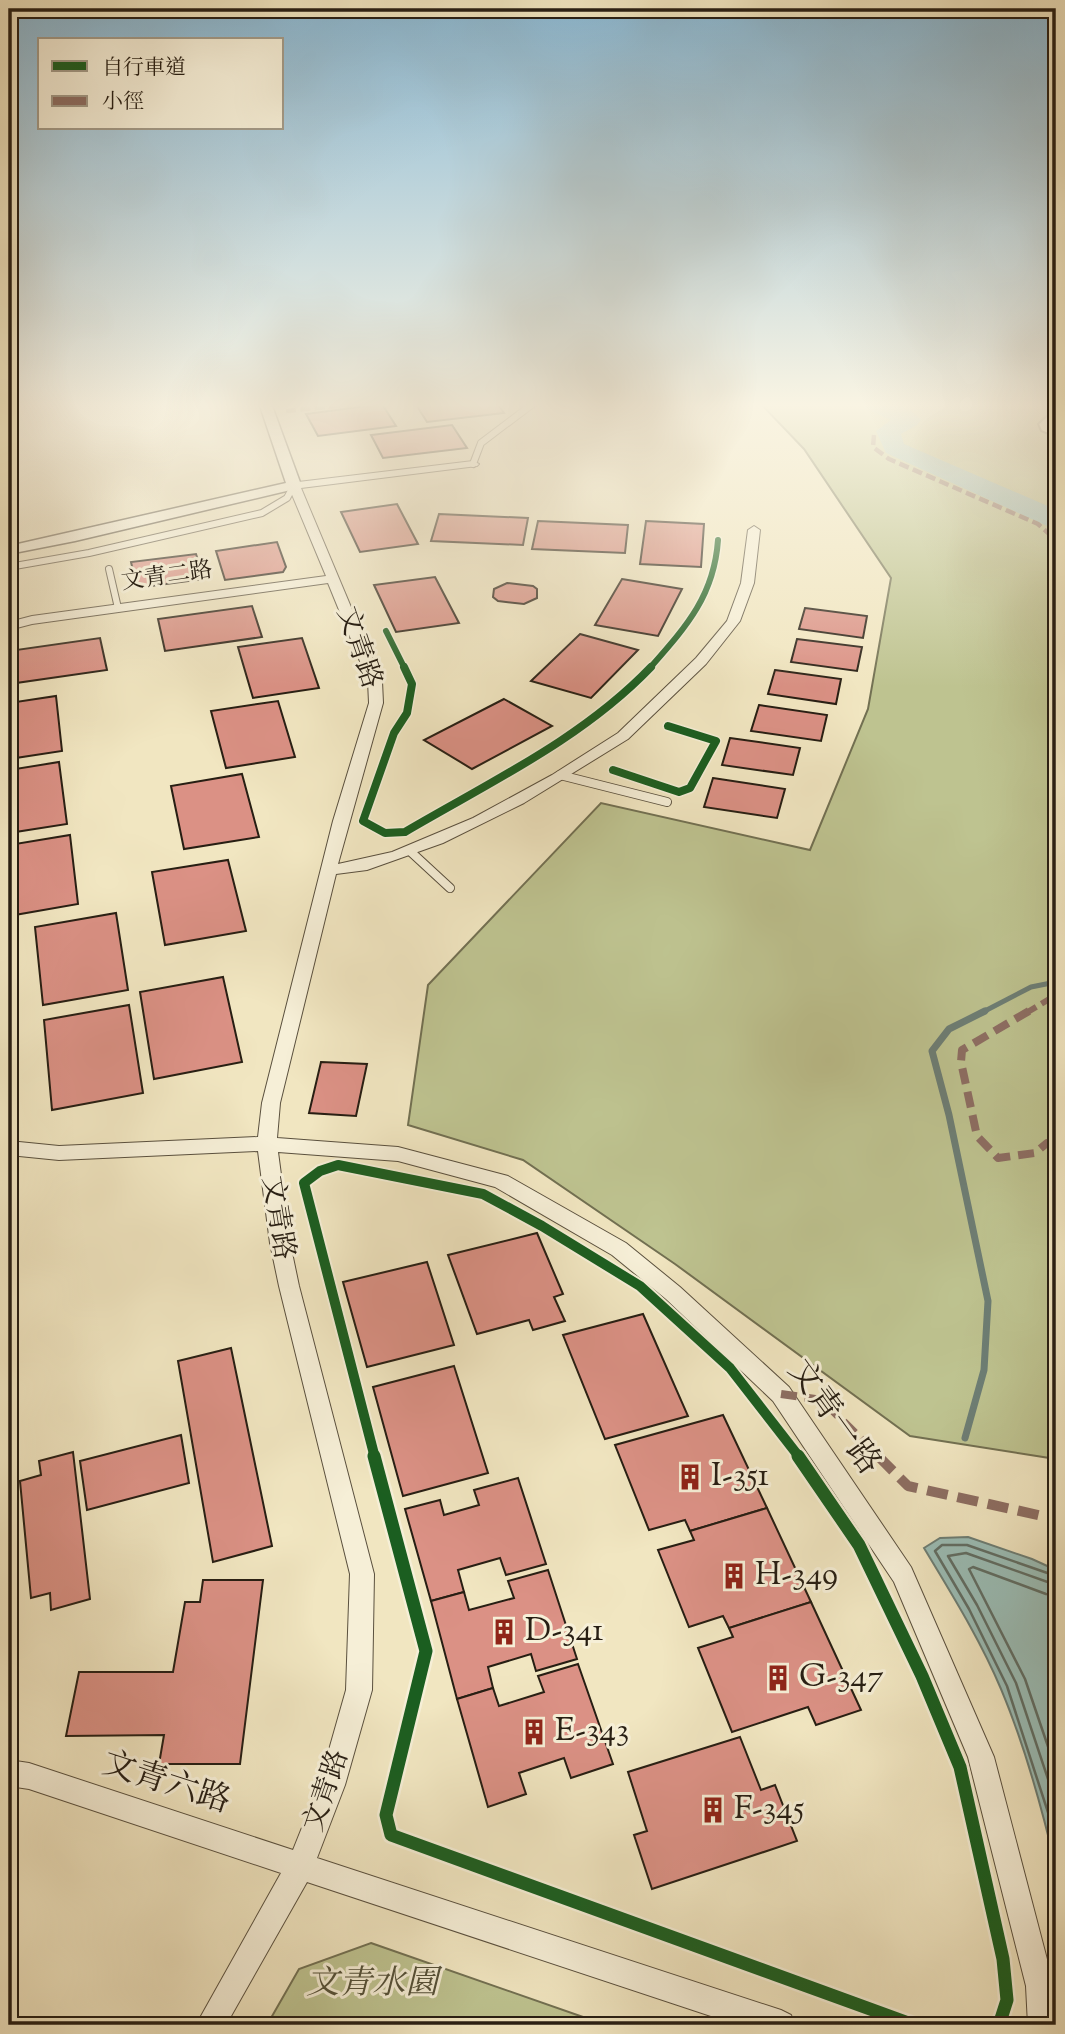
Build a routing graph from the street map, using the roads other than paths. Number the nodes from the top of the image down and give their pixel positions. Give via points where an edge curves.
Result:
1 (204, 498) edge
2 (243, 498) edge
3 (287, 498) edge
4 (299, 498) edge
5 (754, 530) dead end
6 (9, 542) edge
7 (9, 550) edge
8 (9, 567) edge
9 (109, 569) dead end
10 (333, 579) junction
11 (118, 608) junction
12 (9, 626) edge
13 (560, 775) junction
14 (667, 802) dead end
15 (411, 852) junction
16 (330, 870) junction
17 (450, 888) dead end
18 (267, 1144) junction
19 (9, 1148) edge
20 (9, 1773) edge
21 (301, 1865) junction
22 (210, 2025) edge
23 (781, 2025) edge
24 (1043, 2025) edge

1 - 6 street
2 - 7 street
3 - 8 lane via 262,513
4 - 10 street, 文青路
5 - 13 street via 751,576 729,629 620,739
9 - 11 lane
10 - 11 street, 文青二路
10 - 16 street, 文青路 via 375,681 376,703
11 - 12 street, 文青二路
13 - 14 lane
13 - 15 street
15 - 16 street via 352,870
15 - 17 lane
16 - 18 street, 文青路 via 271,1103
18 - 19 street via 59,1153
18 - 21 street, 文青路 via 289,1286 362,1574 359,1690 332,1785
18 - 24 street, 文青一路 via 398,1154 501,1181 619,1250 673,1293 781,1394 903,1575 981,1757 1040,1986
20 - 21 street, 文青六路
21 - 22 street, 文青路
21 - 23 street, 文青六路

